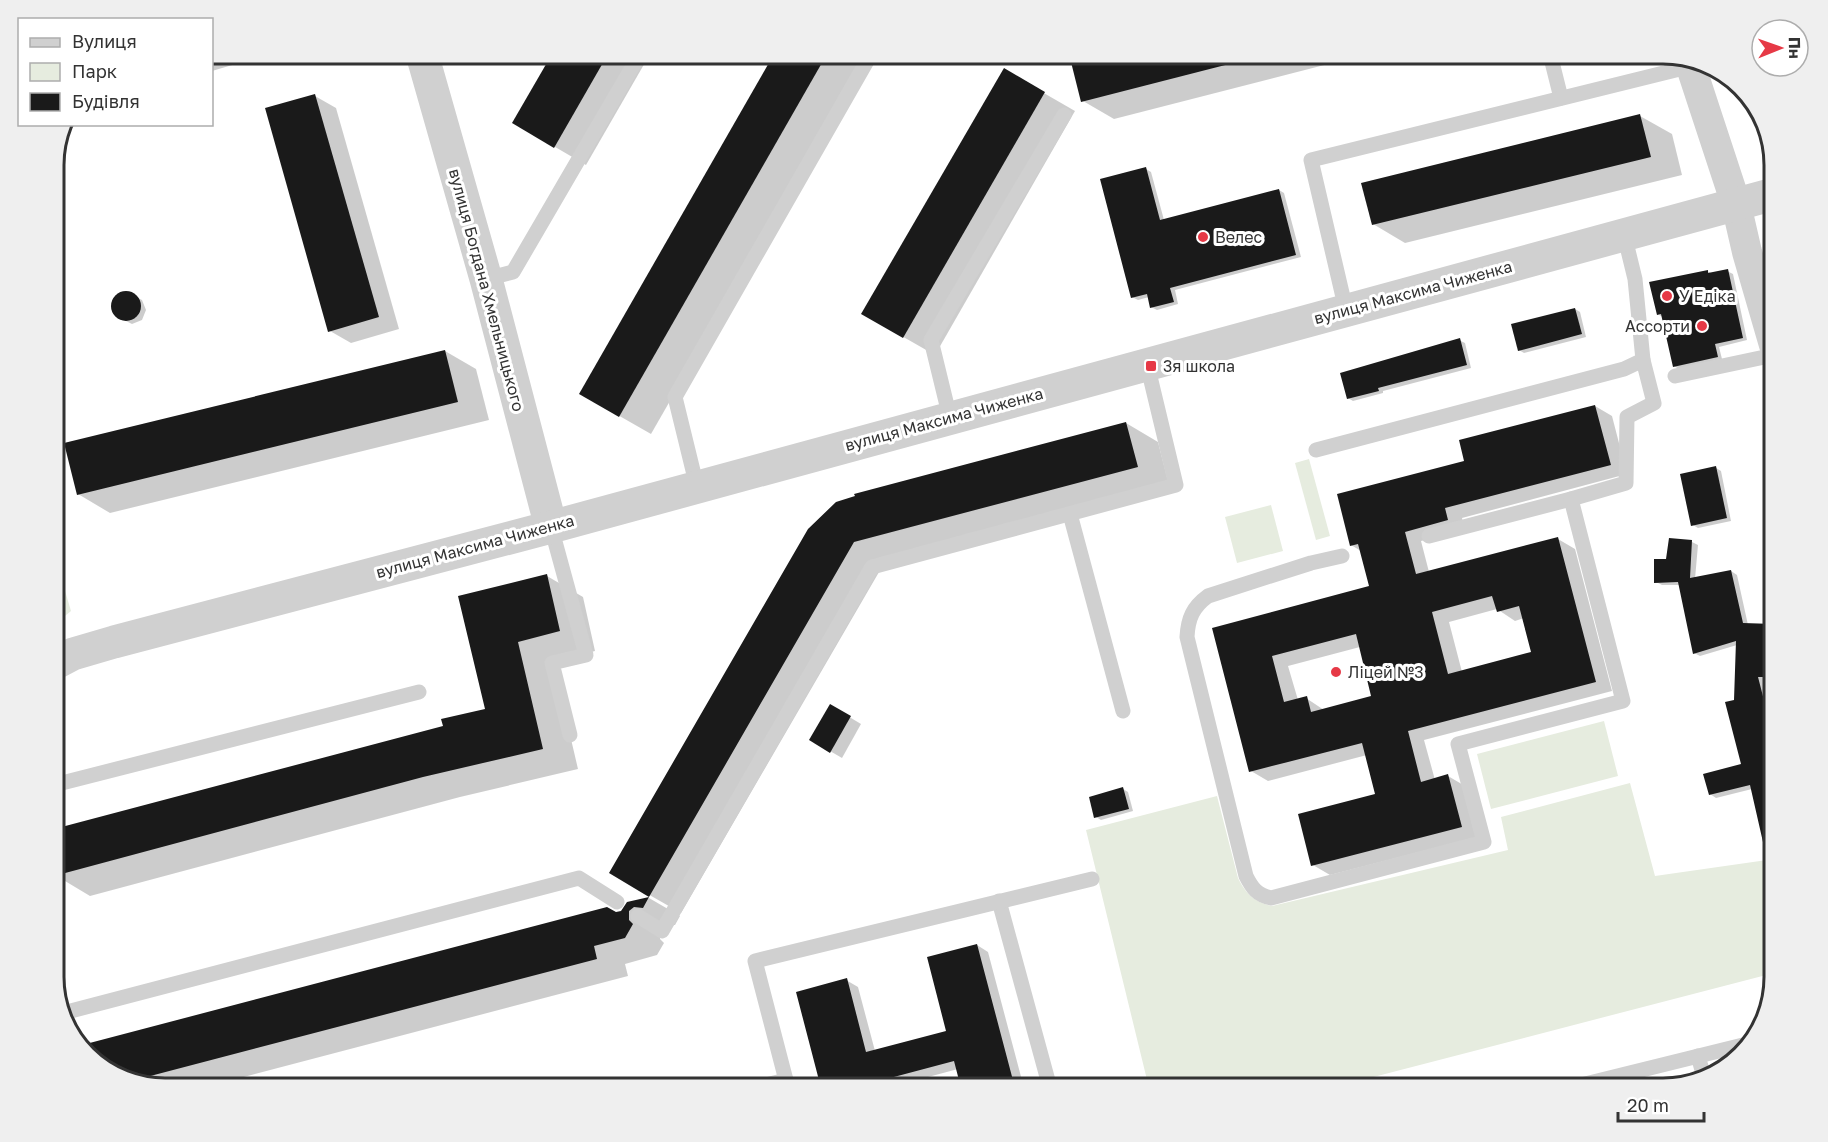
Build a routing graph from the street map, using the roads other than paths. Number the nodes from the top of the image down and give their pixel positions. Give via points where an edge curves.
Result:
1 (425, 64) edge
2 (634, 64) edge
3 (865, 64) edge
4 (1552, 64) edge
5 (1682, 67) edge
6 (1694, 70) edge
7 (1561, 98) junction
8 (1064, 115) dead end
9 (1763, 197) edge
10 (1736, 204) junction
11 (1624, 234) junction
12 (486, 279) junction
13 (1763, 308) edge
14 (1346, 310) junction
15 (1763, 357) edge
16 (1643, 360) junction
17 (1147, 364) junction
18 (1675, 376) dead end
19 (950, 418) junction
20 (1316, 450) dead end
21 (697, 487) junction
22 (1571, 499) junction
23 (1070, 514) junction
24 (550, 527) junction
25 (1429, 536) dead end
26 (1342, 556) dead end
27 (65, 658) edge
28 (419, 692) dead end
29 (1123, 711) dead end
30 (570, 735) dead end
31 (65, 781) edge
32 (1092, 879) dead end
33 (999, 901) junction
34 (617, 902) dead end
35 (638, 915) dead end
36 (71, 1011) edge
37 (1735, 1047) edge
38 (1698, 1056) junction
39 (1702, 1070) edge
40 (785, 1078) edge
41 (1047, 1078) edge
42 (1609, 1078) edge

1 - 12 street, вулиця Богдана Хмельницького
2 - 12 lane via 513,272
3 - 21 lane via 675,397
4 - 7 lane
5 - 7 lane
6 - 10 street
7 - 14 lane via 1311,160
8 - 19 lane via 931,340
9 - 10 street, вулиця Максима Чиженка
10 - 11 street, вулиця Максима Чиженка
10 - 13 street
11 - 14 street, вулиця Максима Чиженка
11 - 16 lane via 1635,279
12 - 24 street, вулиця Богдана Хмельницького
14 - 17 street, вулиця Максима Чиженка
15 - 18 lane
16 - 20 lane via 1624,369
16 - 22 lane via 1654,403 1627,417 1626,483
17 - 19 street, вулиця Максима Чиженка
17 - 23 lane via 1176,485
19 - 21 street, вулиця Максима Чиженка
21 - 24 street, вулиця Максима Чиженка
22 - 25 lane
22 - 26 lane via 1623,701 1458,744 1484,842 1271,898 1251,886 1246,876 1187,637 1188,625 1198,603 1209,596
23 - 29 lane
23 - 35 lane via 872,567 662,931
24 - 27 street, вулиця Максима Чиженка
24 - 30 lane via 586,655 552,663
28 - 31 lane
32 - 33 lane
33 - 40 lane via 755,961
33 - 41 lane
34 - 36 lane via 579,878
37 - 38 lane
38 - 39 lane
38 - 42 lane

